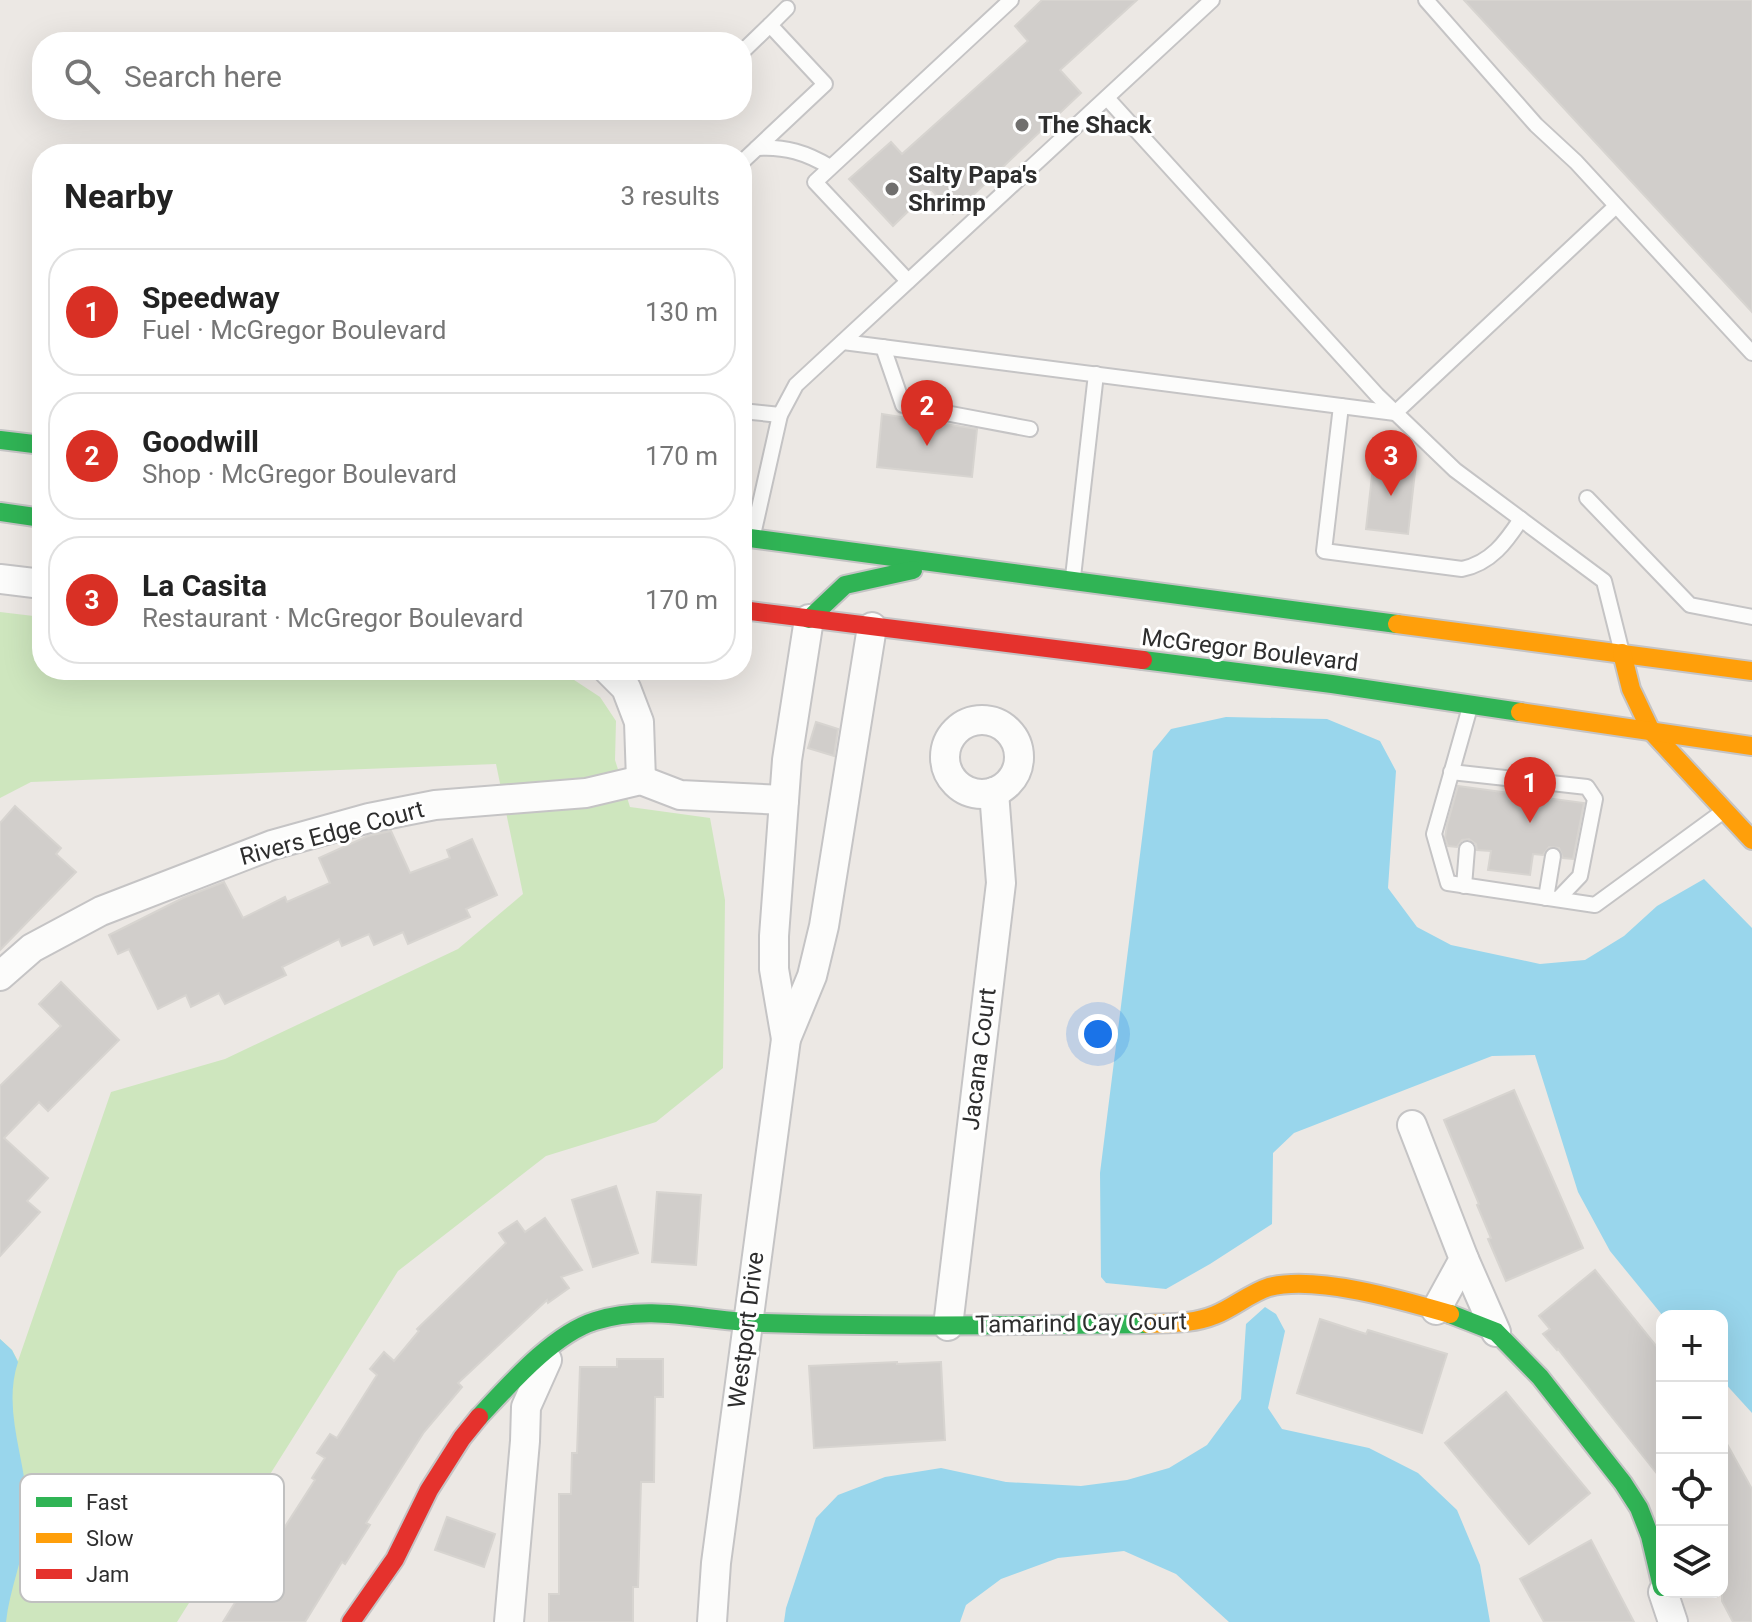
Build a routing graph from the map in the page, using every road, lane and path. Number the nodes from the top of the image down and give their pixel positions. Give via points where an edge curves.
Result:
1 (1011, 0) edge
2 (1212, 0) edge
3 (1426, 0) edge
4 (787, 8) dead end
5 (770, 25) junction
6 (752, 42) edge
7 (1107, 98) junction
8 (757, 148) junction
9 (752, 153) edge
10 (830, 167) junction
11 (1616, 206) junction
12 (908, 281) junction
13 (843, 342) junction
14 (883, 347) junction
15 (1752, 353) edge
16 (1096, 374) junction
17 (1341, 406) junction
18 (752, 412) edge
19 (1395, 413) junction
20 (780, 415) junction
21 (1030, 429) dead end
22 (0, 440) edge
23 (32, 444) edge
24 (1587, 498) dead end
25 (0, 512) edge
26 (752, 516) edge
27 (32, 517) edge
28 (1521, 519) junction
29 (752, 542) edge
30 (945, 564) junction
31 (0, 579) edge
32 (1073, 581) junction
33 (32, 583) edge
34 (752, 611) edge
35 (1752, 617) edge
36 (809, 619) junction
37 (872, 627) junction
38 (1622, 653) junction
39 (1752, 671) edge
40 (618, 680) edge
41 (1470, 704) junction
42 (1651, 731) junction
43 (1752, 746) edge
44 (1451, 772) junction
45 (641, 780) junction
46 (994, 792) dead end
47 (784, 800) junction
48 (1725, 811) junction
49 (1752, 840) edge
50 (1467, 849) dead end
51 (1553, 856) dead end
52 (1464, 886) junction
53 (1552, 898) junction
54 (0, 976) edge
55 (786, 1039) junction
56 (1412, 1125) dead end
57 (1464, 1259) junction
58 (1436, 1310) junction
59 (747, 1323) junction
60 (948, 1326) junction
61 (1496, 1332) junction
62 (556, 1341) junction
63 (1656, 1563) edge
64 (1665, 1598) edge
65 (351, 1622) edge
66 (509, 1622) edge
67 (712, 1622) edge
68 (1673, 1622) edge

1 - 10 lane
2 - 7 lane
3 - 11 lane
4 - 5 lane
5 - 6 lane
5 - 8 lane via 825,84
7 - 12 lane
7 - 19 lane
8 - 9 lane
8 - 10 lane via 795,150
10 - 12 lane via 815,182
11 - 15 lane
11 - 19 lane
12 - 13 lane
13 - 14 lane
13 - 20 lane via 796,385
14 - 16 lane
14 - 21 lane via 903,405
16 - 17 lane
16 - 32 lane
17 - 19 lane
17 - 28 lane via 1324,551 1462,569 1491,556
18 - 20 lane
19 - 28 lane via 1455,470
20 - 26 lane
22 - 23 main road
24 - 35 lane via 1690,605
25 - 27 main road
28 - 38 lane via 1604,581
29 - 30 main road, McGregor Boulevard
30 - 32 main road, McGregor Boulevard
30 - 36 main road via 845,585
31 - 33 street
32 - 38 main road, McGregor Boulevard
34 - 36 main road, McGregor Boulevard
36 - 37 main road, McGregor Boulevard
36 - 47 street, Westport Drive
37 - 41 main road, McGregor Boulevard
37 - 55 street, Westport Drive via 824,926 812,976
38 - 39 main road, McGregor Boulevard
38 - 42 main road via 1631,689
40 - 45 street via 639,722
41 - 42 main road, McGregor Boulevard
41 - 44 lane
42 - 43 main road, McGregor Boulevard
42 - 48 main road
44 - 52 lane via 1434,834 1448,883
44 - 53 lane via 1473,782 1563,792 1587,787 1595,799 1580,876
45 - 47 street via 680,795
45 - 54 street, Rivers Edge Court via 586,793 435,805 272,845 101,911 32,948
46 - 60 street, Jacana Court via 1001,883
47 - 55 street, Westport Drive via 774,969
48 - 49 main road
48 - 53 lane via 1595,905
50 - 52 lane
51 - 53 lane
52 - 53 lane
55 - 59 street, Westport Drive
56 - 57 street, Tamarind Cay Court
57 - 58 street
57 - 61 street, Tamarind Cay Court
58 - 60 main road, Tamarind Cay Court via 1323,1284 1292,1283 1266,1288 1190,1323
58 - 61 main road, Tamarind Cay Court
59 - 60 main road, Tamarind Cay Court
59 - 62 main road, Tamarind Cay Court via 640,1311 593,1321
59 - 67 street, Westport Drive
61 - 63 main road, Tamarind Cay Court via 1540,1377 1623,1483 1639,1508
62 - 65 main road, Tamarind Cay Court via 462,1438 395,1559
62 - 66 street via 526,1407
64 - 68 street, Tamarind Cay Court

